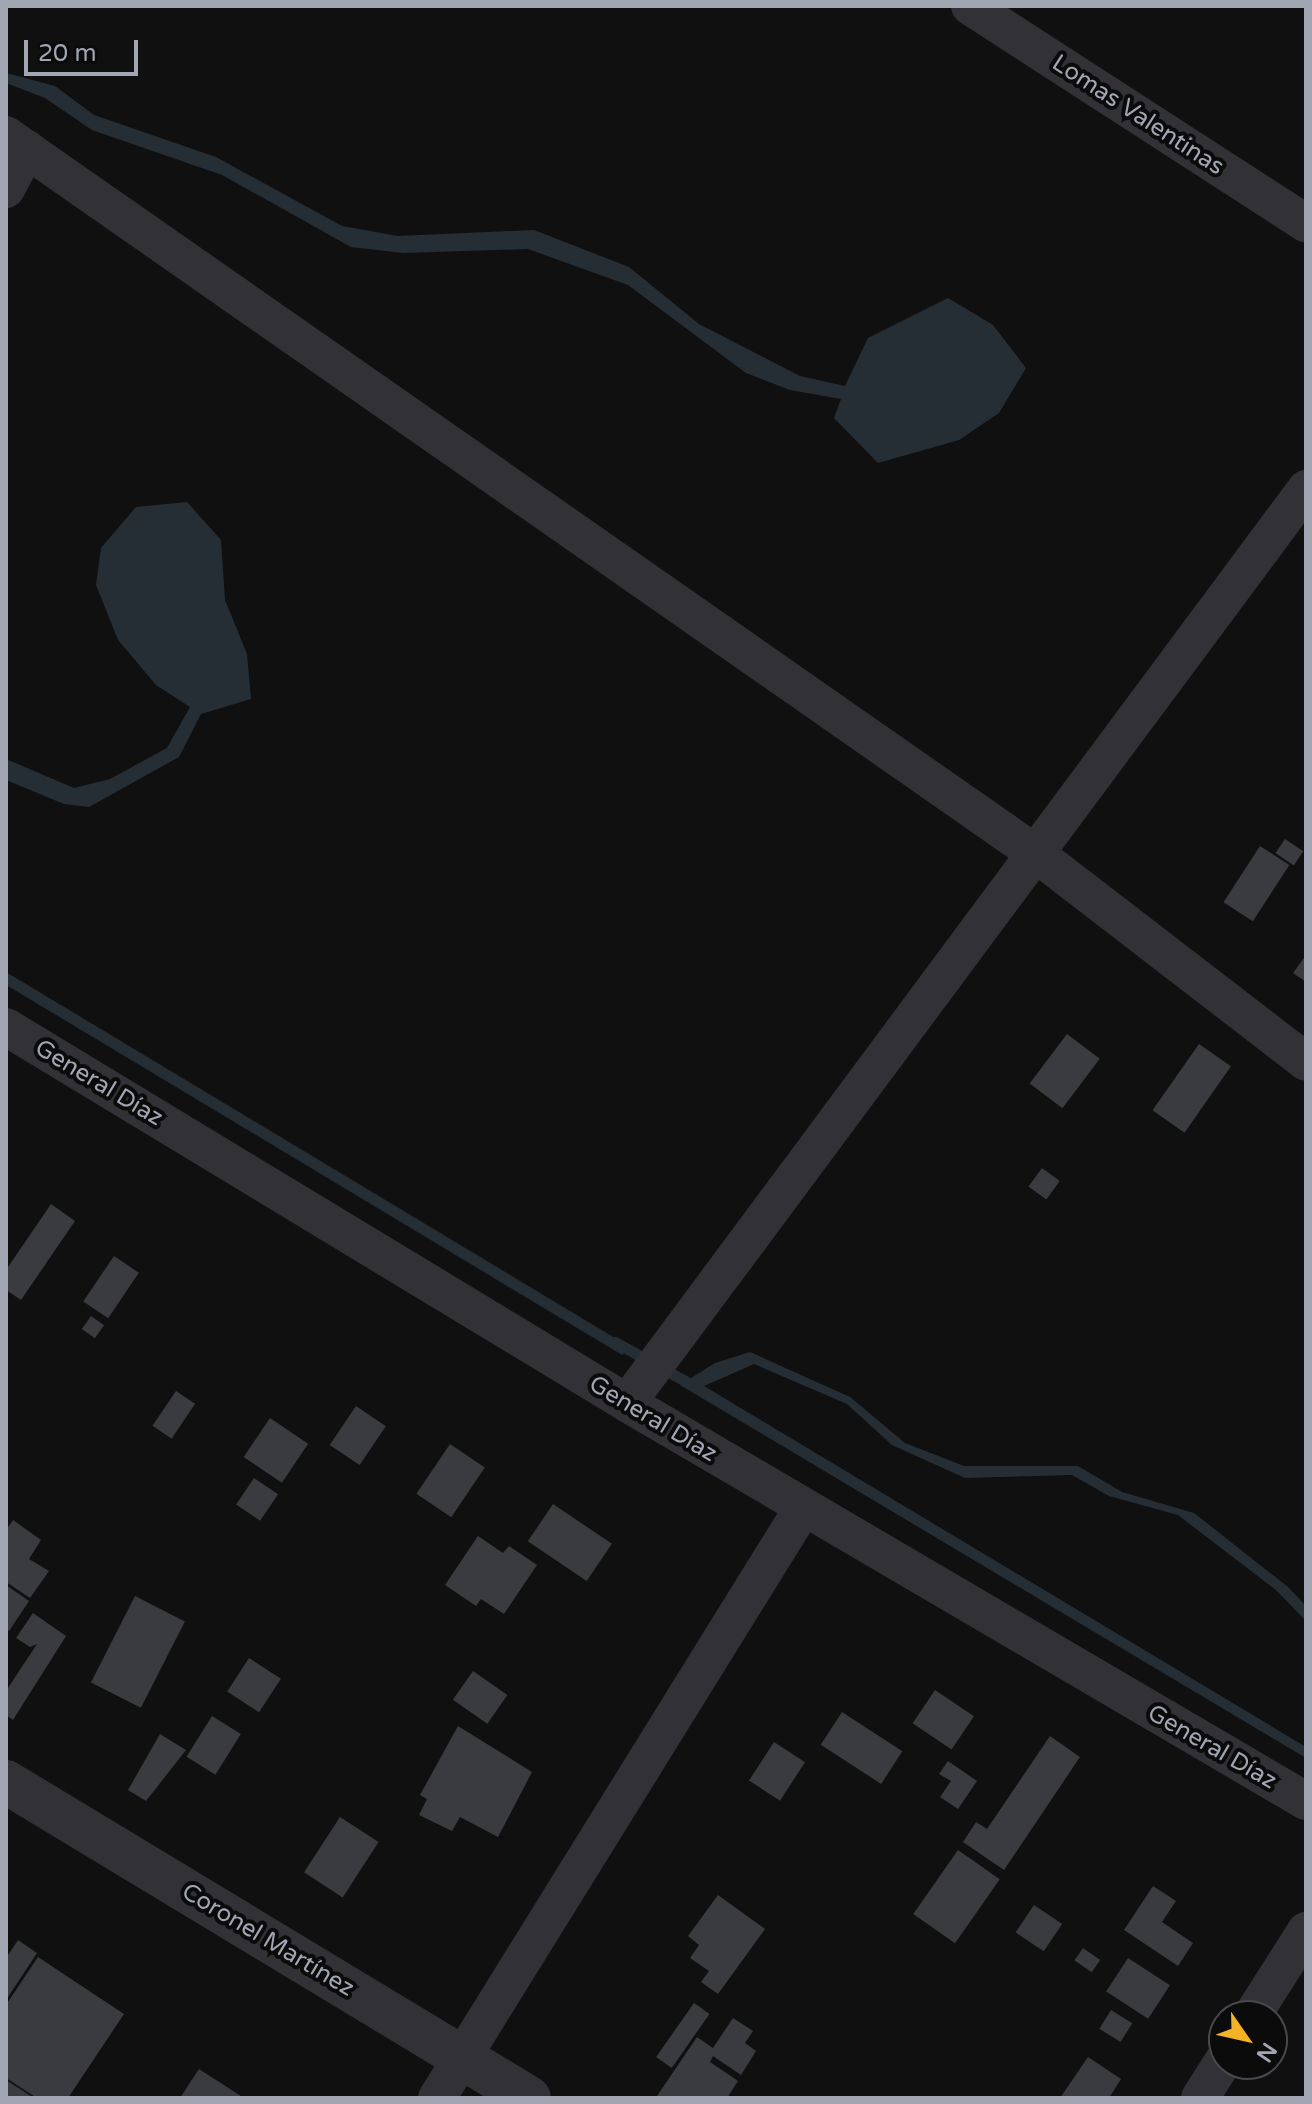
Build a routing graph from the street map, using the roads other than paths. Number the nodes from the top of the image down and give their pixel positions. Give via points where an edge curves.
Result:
1 (970, 6) edge
2 (16, 142) edge
3 (6, 189) edge
4 (1306, 223) edge
5 (1306, 489) edge
6 (1035, 853) junction
7 (6, 1027) edge
8 (1297, 1056) edge
9 (627, 1403) junction
10 (803, 1508) junction
11 (6, 1782) edge
12 (1306, 1801) edge
13 (1306, 1931) edge
14 (1262, 2000) edge
15 (463, 2057) junction
16 (1211, 2080) edge
17 (437, 2098) edge
18 (529, 2098) edge
19 (1200, 2098) edge

1 - 4 street, Lomas Valentinas
2 - 3 street
2 - 6 street
5 - 6 street
6 - 8 street
6 - 9 street
7 - 9 street, General Díaz
9 - 10 street, General Díaz
10 - 12 street, General Díaz
10 - 15 street
11 - 15 street, Coronel Martínez
13 - 14 street
15 - 17 street
15 - 18 street, Coronel Martínez
16 - 19 street

